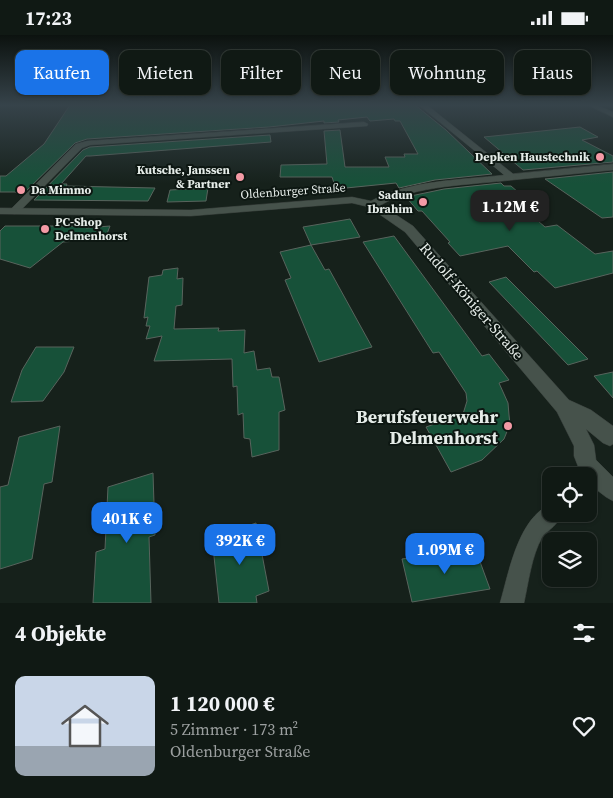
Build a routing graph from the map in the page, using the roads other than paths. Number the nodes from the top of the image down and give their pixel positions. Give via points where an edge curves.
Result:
1 (254, 132) edge
2 (455, 132) edge
3 (613, 167) edge
4 (512, 177) junction
5 (373, 205) junction
6 (0, 211) edge
7 (14, 211) junction
8 (562, 406) junction
9 (612, 437) edge
10 (584, 445) junction
11 (588, 467) edge
12 (597, 482) edge
13 (613, 490) edge
14 (544, 522) edge
15 (512, 603) edge

1 - 7 street via 79,146
2 - 4 main road
3 - 4 street
4 - 5 main road via 412,189
5 - 7 main road, Oldenburger Straße via 352,200 191,213
5 - 8 main road, Rudolf-Königer-Straße via 409,229
6 - 7 main road, Oldenburger Straße
8 - 9 main road, Rudolf-Königer-Straße
8 - 10 main road, Rudolf-Königer-Straße
9 - 10 main road, Rudolf-Königer-Straße via 590,436
10 - 11 main road, Rudolf-Königer-Straße
12 - 13 main road, Rudolf-Königer-Straße
14 - 15 street via 534,532

